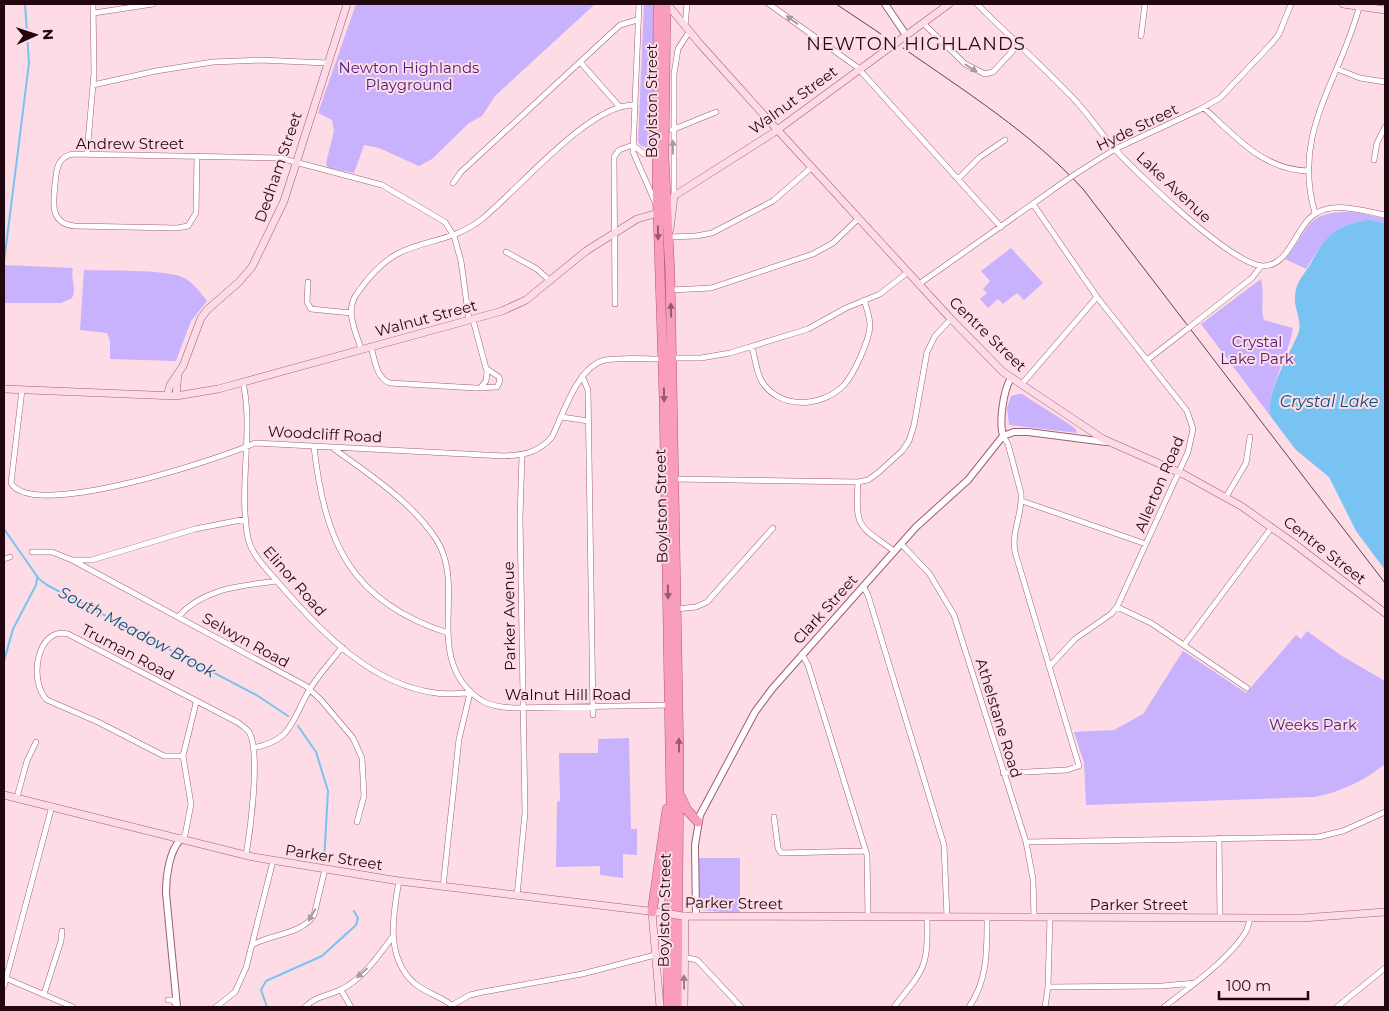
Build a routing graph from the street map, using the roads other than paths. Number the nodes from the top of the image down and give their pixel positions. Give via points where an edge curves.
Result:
1 (93, 4) edge
2 (153, 4) edge
3 (346, 4) edge
4 (639, 4) edge
5 (687, 4) edge
6 (769, 4) edge
7 (885, 4) edge
8 (949, 4) edge
9 (977, 4) edge
10 (1145, 4) edge
11 (1291, 4) edge
12 (1343, 4) edge
13 (663, 5) edge
14 (1360, 5) edge
15 (1385, 10) edge
16 (94, 13) junction
17 (637, 20) junction
18 (923, 23) junction
19 (687, 29) junction
20 (906, 35) junction
21 (1141, 36) dead end
22 (1019, 44) junction
23 (580, 62) junction
24 (328, 63) junction
25 (860, 70) junction
26 (1337, 70) junction
27 (1385, 82) edge
28 (93, 85) junction
29 (634, 105) junction
30 (619, 106) junction
31 (1204, 108) junction
32 (716, 112) dead end
33 (1385, 127) edge
34 (672, 130) junction
35 (778, 130) junction
36 (1005, 140) dead end
37 (633, 144) junction
38 (1115, 149) junction
39 (657, 150) junction
40 (87, 154) junction
41 (197, 156) junction
42 (296, 160) junction
43 (1374, 160) dead end
44 (812, 167) junction
45 (1308, 171) junction
46 (958, 179) junction
47 (453, 183) dead end
48 (674, 196) junction
49 (1033, 204) junction
50 (658, 210) junction
51 (1315, 213) junction
52 (1385, 215) edge
53 (859, 218) junction
54 (1001, 227) junction
55 (615, 233) junction
56 (454, 236) junction
57 (669, 237) junction
58 (506, 252) dead end
59 (1261, 266) junction
60 (908, 272) junction
61 (550, 281) junction
62 (308, 282) dead end
63 (919, 284) junction
64 (671, 290) junction
65 (1097, 298) junction
66 (864, 300) junction
67 (615, 304) dead end
68 (351, 313) junction
69 (951, 319) junction
70 (471, 320) junction
71 (371, 347) junction
72 (752, 347) junction
73 (361, 350) junction
74 (668, 358) junction
75 (1147, 360) junction
76 (486, 369) junction
77 (178, 374) junction
78 (582, 376) junction
79 (1011, 378) junction
80 (242, 382) junction
81 (1021, 386) junction
82 (481, 387) junction
83 (4, 390) edge
84 (22, 390) junction
85 (167, 396) junction
86 (176, 396) junction
87 (562, 417) junction
88 (588, 420) junction
89 (1003, 436) junction
90 (1250, 437) dead end
91 (1108, 442) junction
92 (246, 447) junction
93 (314, 447) junction
94 (332, 448) junction
95 (522, 455) junction
96 (1179, 472) junction
97 (674, 479) junction
98 (858, 482) junction
99 (1226, 497) junction
100 (1022, 501) junction
101 (246, 519) junction
102 (1272, 527) junction
103 (773, 528) dead end
104 (900, 544) junction
105 (1146, 544) junction
106 (894, 551) junction
107 (32, 552) dead end
108 (72, 560) junction
109 (277, 581) junction
110 (863, 586) junction
111 (1117, 607) junction
112 (676, 609) junction
113 (1385, 614) edge
114 (178, 617) junction
115 (448, 633) junction
116 (1184, 645) junction
117 (342, 647) junction
118 (802, 654) junction
119 (1049, 667) junction
120 (1247, 688) dead end
121 (310, 690) junction
122 (470, 693) junction
123 (196, 703) junction
124 (670, 705) junction
125 (593, 707) junction
126 (523, 708) junction
127 (593, 715) dead end
128 (36, 742) dead end
129 (253, 748) junction
130 (183, 756) junction
131 (1003, 773) junction
132 (671, 781) junction
133 (679, 794) junction
134 (4, 795) edge
135 (17, 798) junction
136 (52, 806) junction
137 (1385, 812) edge
138 (774, 817) dead end
139 (357, 822) dead end
140 (698, 822) junction
141 (1220, 838) junction
142 (180, 840) junction
143 (1026, 842) junction
144 (865, 851) junction
145 (246, 856) junction
146 (273, 861) junction
147 (325, 869) junction
148 (399, 881) junction
149 (443, 886) junction
150 (517, 896) junction
151 (652, 912) junction
152 (1385, 912) edge
153 (683, 916) junction
154 (696, 916) junction
155 (868, 917) junction
156 (927, 917) junction
157 (947, 917) junction
158 (987, 917) junction
159 (1034, 917) junction
160 (1050, 917) junction
161 (1220, 918) junction
162 (1250, 918) junction
163 (62, 931) dead end
164 (393, 936) junction
165 (254, 944) junction
166 (656, 955) junction
167 (684, 957) junction
168 (1385, 968) edge
169 (5, 978) edge
170 (1196, 983) junction
171 (4, 986) edge
172 (1048, 987) junction
173 (341, 990) junction
174 (44, 994) junction
175 (168, 1000) dead end
176 (453, 1006) edge
177 (73, 1007) edge
178 (177, 1007) edge
179 (216, 1007) edge
180 (305, 1007) edge
181 (351, 1007) edge
182 (660, 1007) edge
183 (668, 1007) edge
184 (677, 1007) edge
185 (684, 1007) edge
186 (741, 1007) edge
187 (894, 1007) edge
188 (969, 1007) edge
189 (1046, 1007) edge
190 (1164, 1007) edge
191 (1337, 1007) edge

1 - 16 street
2 - 16 street
3 - 24 main road, Dedham Street
4 - 17 street
5 - 19 street
25 -> 6 street
7 - 20 street
8 - 18 main road, Walnut Street
9 - 22 street, Lake Avenue
10 - 21 street
11 - 31 street, Hyde Street via 1272,43 1220,98
12 - 14 main road
13 - 19 main road, Centre Street
13 - 39 highway, Boylston Street
13 - 57 highway, Boylston Street via 666,19 664,157
14 - 15 main road
14 - 26 street
16 - 28 street
17 - 23 street via 620,25
17 - 29 street
18 - 20 main road, Walnut Street
18 -> 22 street via 965,64 984,74 993,72
19 - 34 street via 676,54
19 - 35 main road, Centre Street
20 - 25 main road, Walnut Street
22 - 38 street, Lake Avenue via 1073,98
23 - 30 street
23 - 47 street
24 - 28 street via 214,62
24 - 42 main road, Dedham Street
25 - 35 main road, Walnut Street
25 - 46 street
26 - 27 street
26 - 45 street via 1315,120
28 - 40 street
29 - 30 street
29 - 37 street
30 - 56 street via 582,127 489,213
31 - 38 street, Hyde Street
31 - 45 street via 1262,158 1280,168
32 - 34 street
33 - 43 street via 1377,143
48 -> 34 street
35 - 44 main road, Centre Street
35 - 48 main road, Walnut Street
36 - 46 street via 980,157
37 - 39 street via 644,154
37 - 50 street via 635,160
37 - 55 street via 618,150 614,157
38 - 49 street, Hyde Street, bridge
38 - 59 street, Lake Avenue via 1220,246
39 - 50 highway, Boylston Street
40 - 41 street, Andrew Street
40 - 41 street, Andrew Street via 66,156 57,168 54,211 66,225 188,226 196,213
41 - 42 street, Andrew Street
42 - 56 street, Andrew Street via 389,188 445,222
42 - 77 main road, Dedham Street via 281,209 259,255 244,277 204,313
44 - 53 main road, Centre Street
44 - 57 street via 773,201 716,231 700,236
45 - 51 street via 1309,196
46 - 54 street
48 - 57 main road
49 - 54 street, Hyde Street
49 - 65 street, Allerton Road
50 - 55 main road, Walnut Street
50 -> 74 highway, Boylston Street
51 - 52 street via 1342,208
51 - 59 street via 1300,228 1282,258 1271,265
53 - 60 main road, Centre Street
53 - 64 street via 833,243 813,254 712,288
54 - 63 street, Hyde Street
55 - 61 main road, Walnut Street via 586,251
55 - 67 street
56 - 68 street via 408,250 386,261 356,294
56 - 70 street
57 - 64 highway, Boylston Street
58 - 61 street via 537,269
59 - 75 street, bridge via 1253,277
60 - 63 main road, Centre Street
60 - 66 street, Woodcliff Road via 885,291
61 - 70 main road, Walnut Street via 514,306
62 - 68 street via 307,302 312,309
63 - 69 main road, Centre Street
74 -> 64 highway, Boylston Street
65 - 75 street, Allerton Road
65 - 81 street
66 - 72 street, Woodcliff Road via 814,327
66 - 72 street via 870,324 866,342 846,382 823,398 797,402 772,393 758,374
68 - 73 street
69 - 79 main road, Centre Street
69 - 98 street via 935,336 927,352 909,441 878,472 868,480
70 - 71 main road, Walnut Street
70 - 76 street
71 - 73 main road, Walnut Street
71 - 82 street via 378,373 386,382
72 - 74 street, Woodcliff Road via 707,357
73 - 80 main road, Walnut Street
74 - 78 street, Woodcliff Road via 604,361 592,366
74 - 97 highway, Boylston Street
74 -> 124 highway, Boylston Street
75 - 96 street, Allerton Road via 1192,421 1192,441
76 - 82 street via 486,381
76 - 82 street via 499,377 500,384 495,388
77 - 85 main road, Dedham Street
77 - 86 main road, Dedham Street
78 - 87 street, Woodcliff Road
78 - 88 street via 588,386
79 - 81 main road, Centre Street
79 - 89 street via 1004,400
80 - 86 main road, Walnut Street
80 - 92 street, Elinor Road
81 - 91 main road, Centre Street
83 - 84 main road
84 - 85 main road
84 - 92 street, Woodcliff Road via 11,483 27,494 80,494 226,456
85 - 86 main road
87 - 88 street
87 - 95 street, Woodcliff Road via 545,445
88 - 125 street
89 - 91 street via 1014,432 1035,433
89 - 100 street via 1008,444
89 - 104 street, Clark Street via 968,480
90 - 99 street via 1246,463
91 - 96 main road, Centre Street
92 - 93 street, Woodcliff Road via 255,443
92 - 101 street, Elinor Road
93 - 94 street, Woodcliff Road
93 - 115 street via 324,512 349,566 362,583 400,613
94 - 95 street, Woodcliff Road
94 - 115 street, Walnut Hill Road via 384,487 436,539 446,566
95 - 126 street, Parker Avenue
96 - 99 main road, Centre Street
96 - 105 street, Allerton Road
97 - 98 street
97 - 112 highway, Boylston Street
98 - 106 street via 856,506 862,527 871,537
99 - 102 main road, Centre Street
100 - 105 street
100 - 119 street via 1014,528 1014,548
101 - 108 street via 92,560
101 - 109 street, Elinor Road via 251,548
102 - 113 main road, Centre Street
102 - 116 street
103 - 112 street via 708,602
104 - 106 street, Clark Street
104 - 131 street, Athelstane Road via 926,568 951,608
105 - 111 street, Allerton Road
106 - 110 street, Clark Street
107 - 108 street, Selwyn Road via 52,552
108 - 114 street, Selwyn Road
109 - 114 street via 210,594 193,601
109 - 117 street, Elinor Road via 313,622
110 - 118 street, Clark Street
110 - 157 street via 944,846
111 - 116 street via 1141,617
111 - 119 street, Allerton Road via 1080,634
133 -> 112 highway, Boylston Street
114 - 121 street, Selwyn Road
115 - 122 street, Walnut Hill Road via 451,660
116 - 120 street
117 - 121 street
117 - 122 street, Elinor Road via 371,669 402,684 437,693
118 - 140 street, Clark Street via 759,706 710,793
118 - 144 street
119 - 131 street via 1079,766 1067,770
121 - 129 street via 283,735 276,741
121 - 139 street, Selwyn Road via 341,722 362,758 364,796
122 - 126 street, Walnut Hill Road via 498,707
122 - 149 street via 459,739
123 - 129 street, Truman Road via 245,728
123 - 130 street
123 - 130 street, Truman Road via 68,634 57,632 51,635 42,648 36,678 40,693 46,700 164,756
124 - 125 street, Walnut Hill Road
124 - 132 highway, Boylston Street
125 - 126 street, Walnut Hill Road
125 - 127 street
126 - 150 street, Parker Avenue via 525,813
128 - 135 street
129 - 145 street, Truman Road via 252,808
130 - 142 street via 191,804 185,835
131 - 143 street, Athelstane Road
132 - 151 highway
132 - 183 highway, Boylston Street
133 - 140 highway
133 - 184 highway, Boylston Street
134 - 135 main road, Parker Street
135 - 136 main road, Parker Street
136 - 142 main road, Parker Street
136 - 169 street
137 - 141 street via 1326,836
138 - 144 street via 780,853
140 - 154 street, Boylston Street via 695,844
141 - 143 street
141 - 161 street
142 - 145 main road, Parker Street
142 - 178 street via 175,845 166,880
143 - 159 street, Athelstane Road via 1033,879
144 - 155 street via 869,869
145 - 146 main road, Parker Street
146 - 147 main road, Parker Street
146 - 165 street
147 - 148 main road, Parker Street
147 -> 165 street via 310,921
148 - 149 main road, Parker Street
148 - 164 street
149 - 150 main road, Parker Street
150 - 151 main road, Parker Street
151 - 153 main road, Parker Street, bridge
151 - 166 main road, Boylston Street
152 - 162 main road, Parker Street via 1316,918
153 - 154 main road, Parker Street
153 - 167 main road, Boylston Street
154 - 155 main road, Parker Street
155 - 156 main road, Parker Street
156 - 157 main road, Parker Street
156 - 187 street via 925,964
157 - 158 main road, Parker Street
158 - 159 main road, Parker Street
158 - 188 street via 986,964 980,986
159 - 160 main road, Parker Street
160 - 161 main road, Parker Street
160 - 172 street
161 - 162 main road, Parker Street
162 - 170 street via 1246,932
163 - 174 street
164 -> 173 street via 376,959
164 - 176 street via 397,952 413,982
165 - 179 street via 241,982 226,1001
166 - 176 street via 582,974 470,995
166 - 182 main road, Boylston Street
185 -> 167 main road, Boylston Street
167 - 186 street via 697,960
168 - 191 street
169 - 171 street
169 - 174 street
170 - 172 street
170 - 190 street
172 - 189 street
173 - 180 street via 321,996
173 - 181 street
174 - 177 street
175 - 178 street

